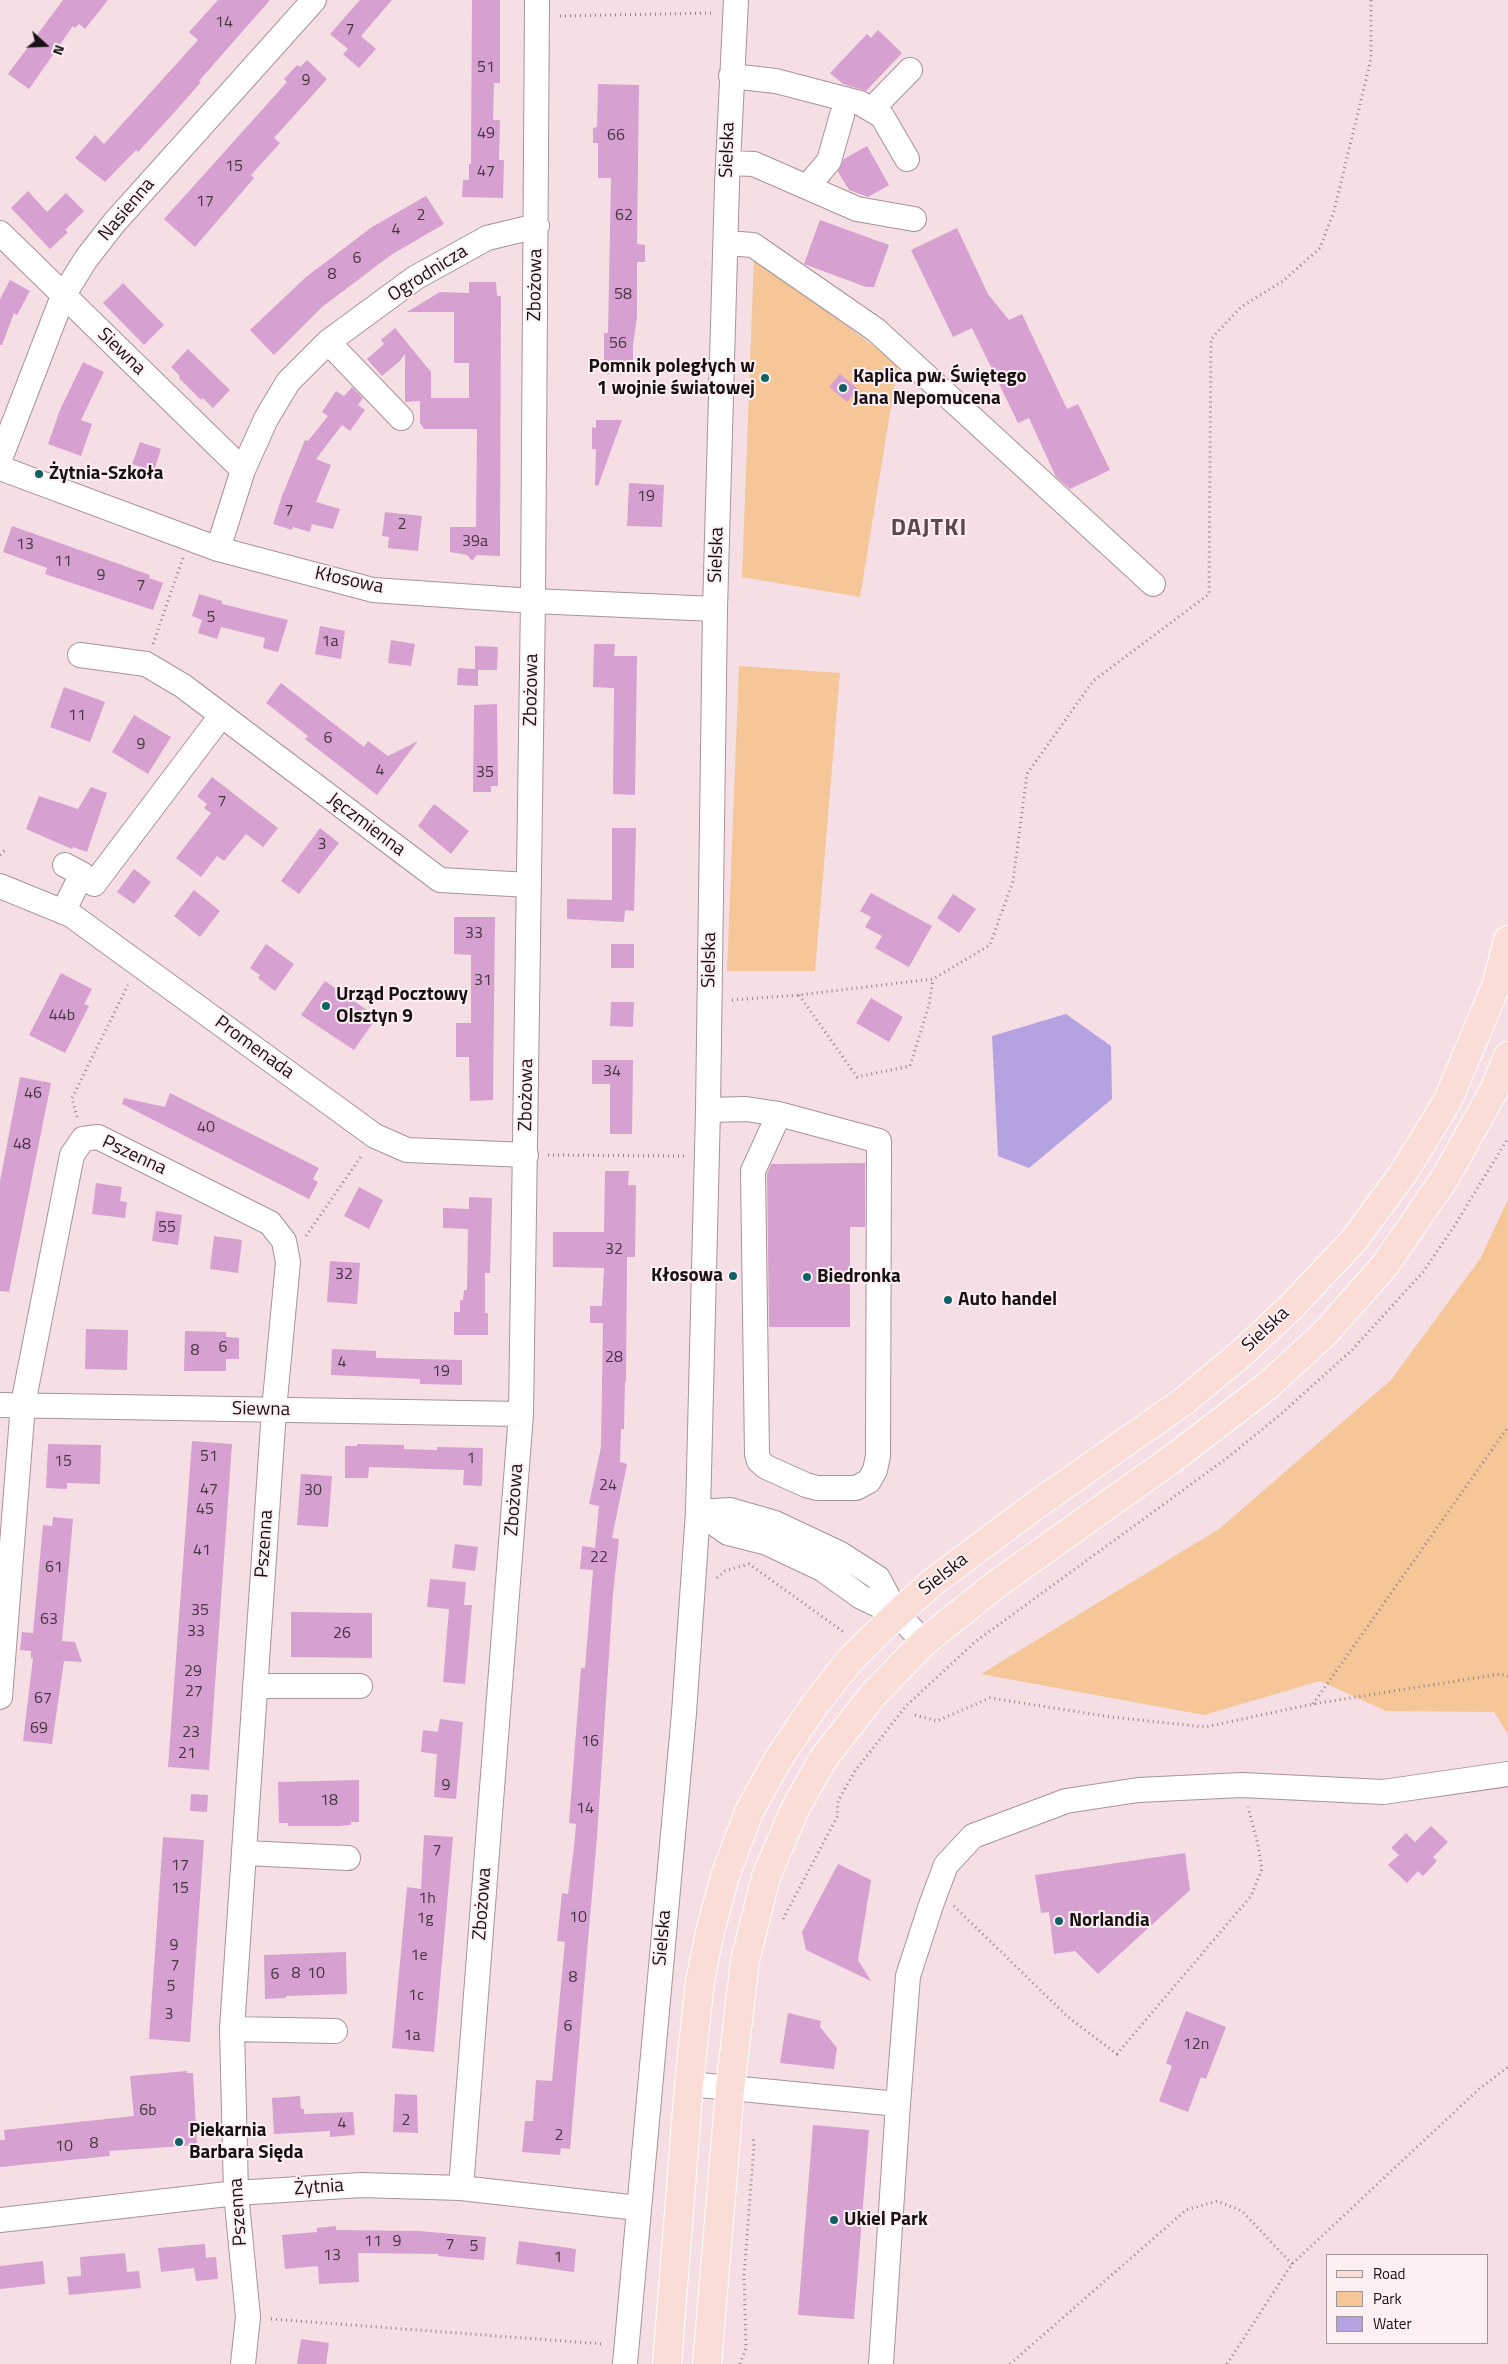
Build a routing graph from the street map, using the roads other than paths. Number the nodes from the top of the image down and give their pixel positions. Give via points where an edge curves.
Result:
1 (314, 0) edge
2 (735, 6) edge
3 (537, 8) edge
4 (910, 70) dead end
5 (731, 76) junction
6 (872, 109) junction
7 (842, 115) dead end
8 (907, 159) dead end
9 (728, 163) junction
10 (807, 188) junction
11 (914, 219) dead end
12 (537, 226) junction
13 (0, 233) edge
14 (726, 243) junction
15 (63, 296) junction
16 (328, 342) junction
17 (401, 418) dead end
18 (0, 459) edge
19 (0, 468) edge
20 (243, 470) junction
21 (218, 549) junction
22 (1153, 584) dead end
23 (533, 601) junction
24 (715, 609) junction
25 (80, 655) dead end
26 (221, 716) junction
27 (64, 865) dead end
28 (94, 884) dead end
29 (529, 885) junction
30 (0, 886) edge
31 (63, 912) junction
32 (1508, 940) edge
33 (1508, 1056) edge
34 (708, 1110) junction
35 (779, 1114) junction
36 (526, 1155) junction
37 (11, 1405) edge
38 (274, 1410) junction
39 (521, 1414) junction
40 (698, 1512) junction
41 (897, 1614) junction
42 (924, 1642) junction
43 (255, 1686) junction
44 (360, 1686) dead end
45 (0, 1697) edge
46 (1508, 1774) edge
47 (246, 1853) junction
48 (348, 1858) dead end
49 (232, 2029) junction
50 (335, 2030) dead end
51 (689, 2084) junction
52 (730, 2089) junction
53 (898, 2104) junction
54 (462, 2188) junction
55 (236, 2194) junction
56 (638, 2208) junction
57 (0, 2220) edge
58 (626, 2355) edge
59 (243, 2364) edge
60 (667, 2364) edge
61 (707, 2364) edge
62 (881, 2364) edge

1 - 15 street, Nasienna via 114,223
2 - 5 street, Sielska
3 - 12 street, Zbożowa
4 - 6 street
5 - 6 street via 776,81
5 - 9 street, Sielska
6 - 8 street via 882,116
7 - 10 street via 829,161
9 - 10 street via 754,164
9 - 14 street, Sielska
10 - 11 street via 857,209
12 - 16 street, Ogrodnicza via 488,238 415,278
12 - 23 street, Zbożowa
13 - 15 street, Siewna
14 - 22 street via 753,246 876,330
14 - 24 street, Sielska
15 - 18 street, Nasienna
15 - 20 street, Siewna
16 - 17 street
16 - 20 street, Ogrodnicza via 288,382 266,419
19 - 21 street, Kłosowa
20 - 21 street, Ogrodnicza
21 - 23 street, Kłosowa via 373,590
23 - 24 street, Kłosowa
23 - 29 street, Zbożowa
24 - 34 street, Sielska
25 - 26 street, Jęczmienna via 146,664 183,686
26 - 28 street
26 - 29 street, Jęczmienna via 440,880
27 - 31 street via 82,874
29 - 36 street, Zbożowa
30 - 31 street, Promenada
31 - 36 street, Promenada via 375,1136 407,1150
32 - 41 main road, Sielska via 1496,986 1448,1100 1404,1172 1354,1240 1292,1306 1191,1395 1036,1505
33 - 42 main road via 1493,1092 1445,1178 1385,1266 1324,1334 1266,1387 1172,1460 998,1583
34 - 35 street
34 - 40 street, Sielska
35 - 35 street via 753,1172 757,1454 766,1468 817,1488 856,1488 869,1481 876,1470 878,1456 879,1141
36 - 39 street, Zbożowa
37 - 38 street, Siewna
37 - 38 street, Pszenna via 72,1155 83,1139 98,1137 270,1223 284,1240 288,1262
37 - 45 street, Pszenna
38 - 39 street, Siewna
38 - 43 street, Pszenna
39 - 54 street, Zbożowa
40 - 41 street via 728,1533 767,1543 822,1569 862,1597
40 - 56 street, Sielska via 684,1713
41 - 42 street
41 - 51 main road, Sielska via 852,1659 816,1703 777,1761 749,1812 725,1876 710,1932 700,1981
42 - 52 main road via 872,1696 824,1758 795,1809 766,1877 753,1925 745,1961
43 - 44 street
43 - 47 street, Pszenna
46 - 53 street via 1383,1792 1242,1785 1138,1790 1066,1801 973,1836 946,1865 908,1976
47 - 48 street
47 - 49 street, Pszenna
49 - 50 street
49 - 55 street, Pszenna
51 - 52 street
51 - 60 main road, Sielska
52 - 53 street
52 - 61 main road
53 - 62 street
54 - 55 street, Żytnia via 361,2185
54 - 56 street, Żytnia
55 - 57 street, Żytnia
55 - 59 street, Pszenna via 248,2318
56 - 58 street, Sielska

